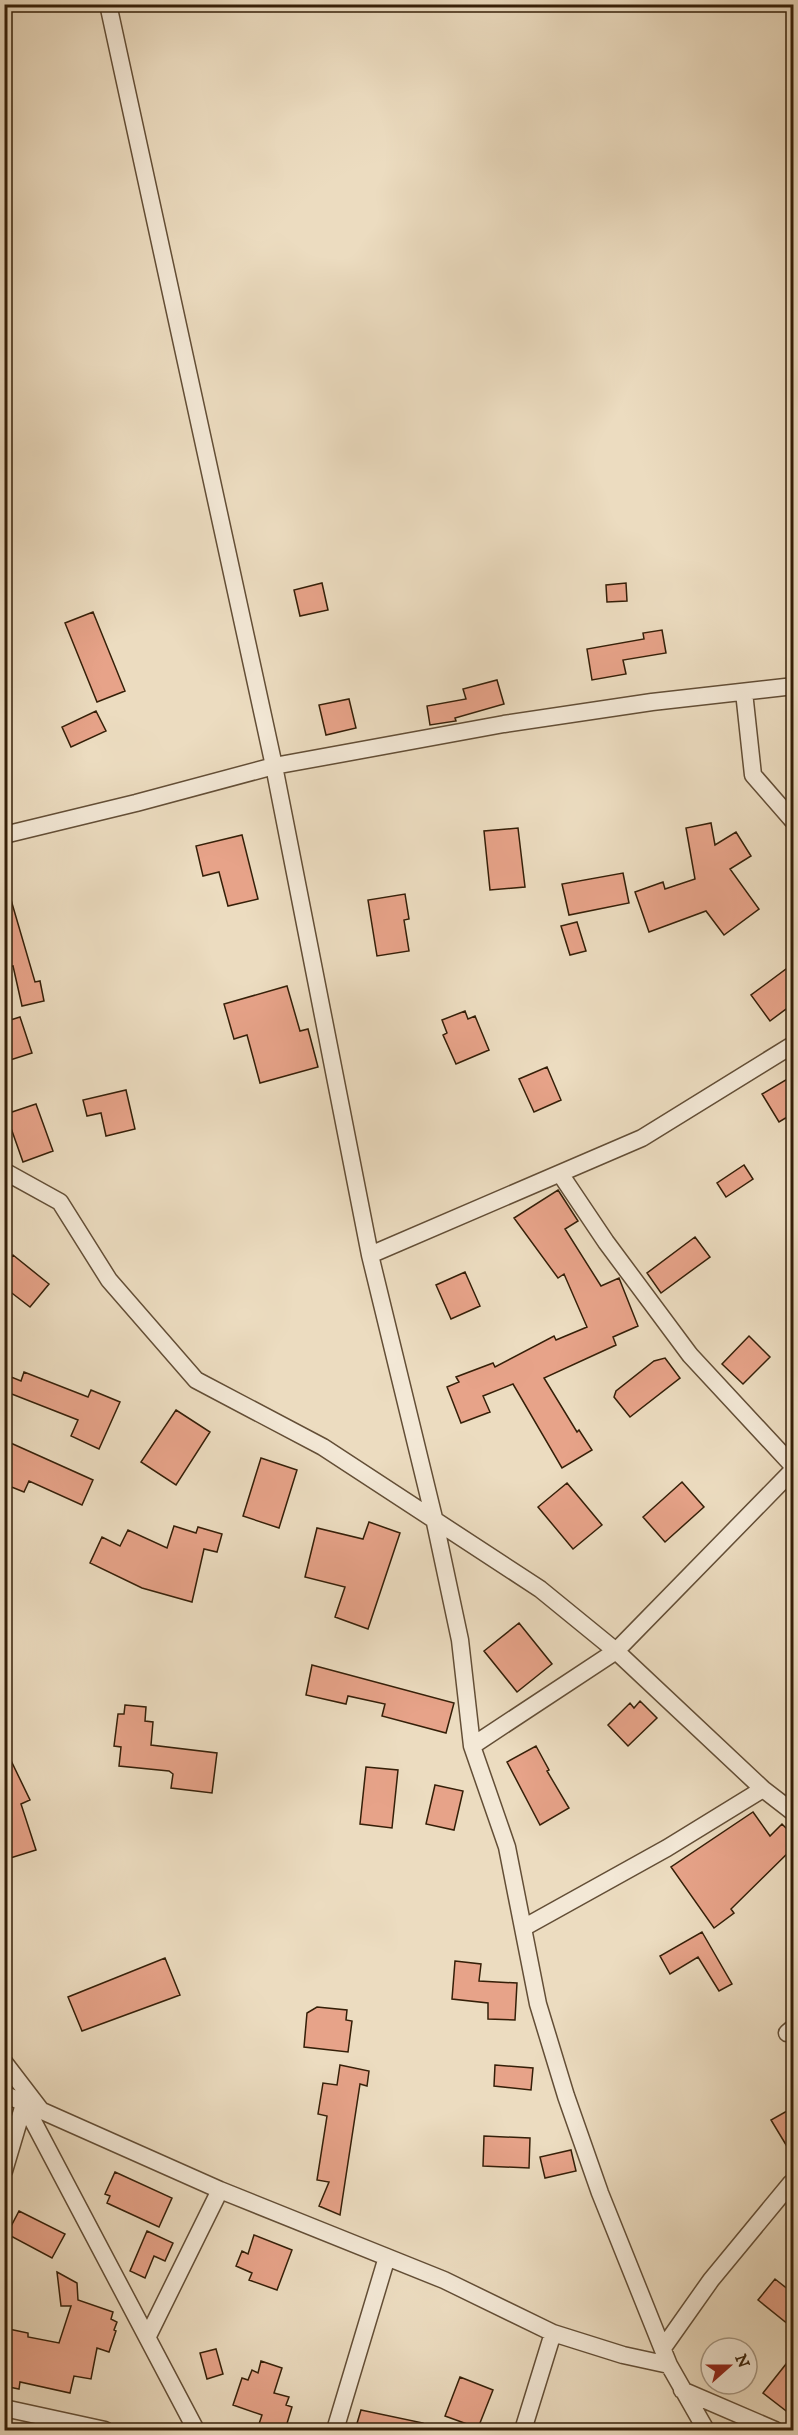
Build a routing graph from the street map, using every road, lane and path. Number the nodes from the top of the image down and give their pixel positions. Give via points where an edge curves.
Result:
1 (108, 4) edge
2 (794, 686) edge
3 (744, 692) junction
4 (274, 765) junction
5 (794, 822) edge
6 (4, 834) edge
7 (794, 1044) edge
8 (4, 1170) edge
9 (561, 1175) junction
10 (370, 1255) junction
11 (794, 1468) edge
12 (434, 1518) junction
13 (616, 1651) junction
14 (472, 1746) junction
15 (763, 1789) junction
16 (794, 1813) edge
17 (523, 1928) junction
18 (4, 2062) edge
19 (4, 2094) edge
20 (24, 2104) junction
21 (42, 2112) junction
22 (4, 2171) edge
23 (791, 2183) dead end
24 (220, 2190) junction
25 (387, 2257) junction
26 (552, 2333) junction
27 (148, 2336) junction
28 (663, 2348) junction
29 (669, 2365) junction
30 (682, 2390) junction
31 (4, 2408) edge
32 (105, 2430) edge
33 (196, 2430) edge
34 (334, 2430) edge
35 (523, 2430) edge
36 (706, 2430) edge
37 (775, 2430) edge

1 - 4 street
2 - 3 street
3 - 4 street via 515,723
3 - 5 street via 753,775
4 - 6 street
4 - 10 street
7 - 9 street via 642,1138
8 - 12 street via 60,1202 109,1280 196,1380 323,1447
9 - 10 street
9 - 11 street via 690,1355
10 - 12 street
11 - 13 street
12 - 13 street via 540,1589
12 - 14 street via 460,1640
13 - 14 street
13 - 15 street
14 - 17 street via 507,1847
15 - 16 street
15 - 17 street
17 - 28 street via 538,2004 566,2096 600,2193
18 - 21 street
19 - 20 street
20 - 21 street
20 - 22 street
20 - 27 street
21 - 24 street
23 - 28 street via 711,2280
24 - 25 street
24 - 27 street
25 - 26 street
25 - 34 street
26 - 29 street
26 - 35 street
27 - 33 street
28 - 29 street
29 - 30 street
30 - 36 street
30 - 37 street
31 - 32 street

